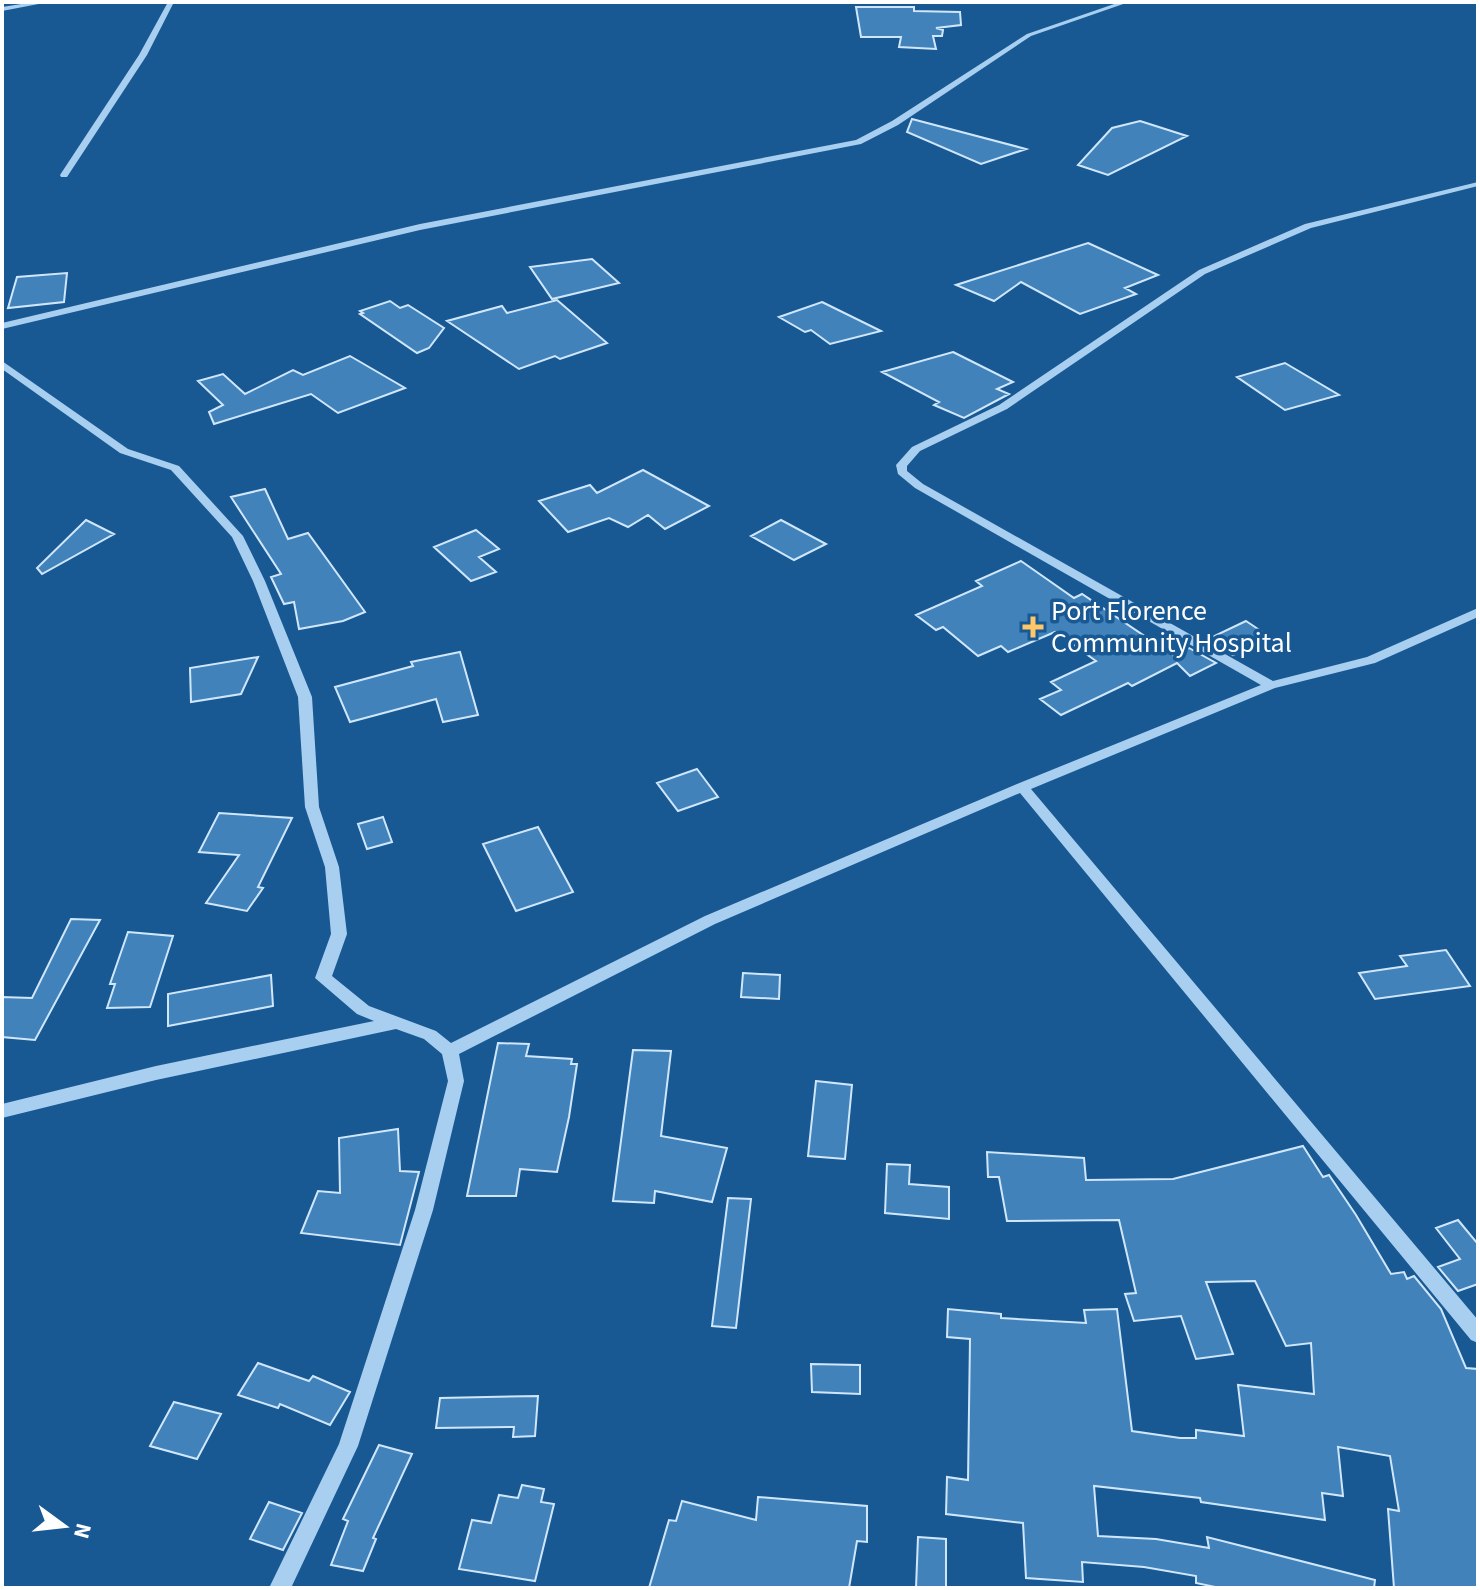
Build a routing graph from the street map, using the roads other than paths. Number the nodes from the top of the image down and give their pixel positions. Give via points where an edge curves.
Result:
1 (46, 2) edge
2 (171, 2) edge
3 (1126, 2) edge
4 (2, 9) edge
5 (64, 175) dead end
6 (1478, 184) edge
7 (2, 326) edge
8 (2, 364) edge
9 (1478, 612) edge
10 (1271, 685) junction
11 (1022, 787) junction
12 (399, 1022) junction
13 (450, 1051) junction
14 (2, 1111) edge
15 (1478, 1334) edge
16 (280, 1588) edge

1 - 4 street
2 - 5 street via 143,55
3 - 7 street via 1029,35 858,142 420,227
6 - 10 street via 1308,226 1202,272 1003,407 916,449 901,465 919,486
8 - 12 street via 124,451 175,468 237,536 305,697 312,807 332,867 339,934 323,978 363,1010
9 - 10 street via 1371,660
10 - 11 street
11 - 13 street via 710,920
11 - 15 street
12 - 13 street via 430,1035
12 - 14 street
13 - 16 street via 456,1081 378,1362 348,1446

